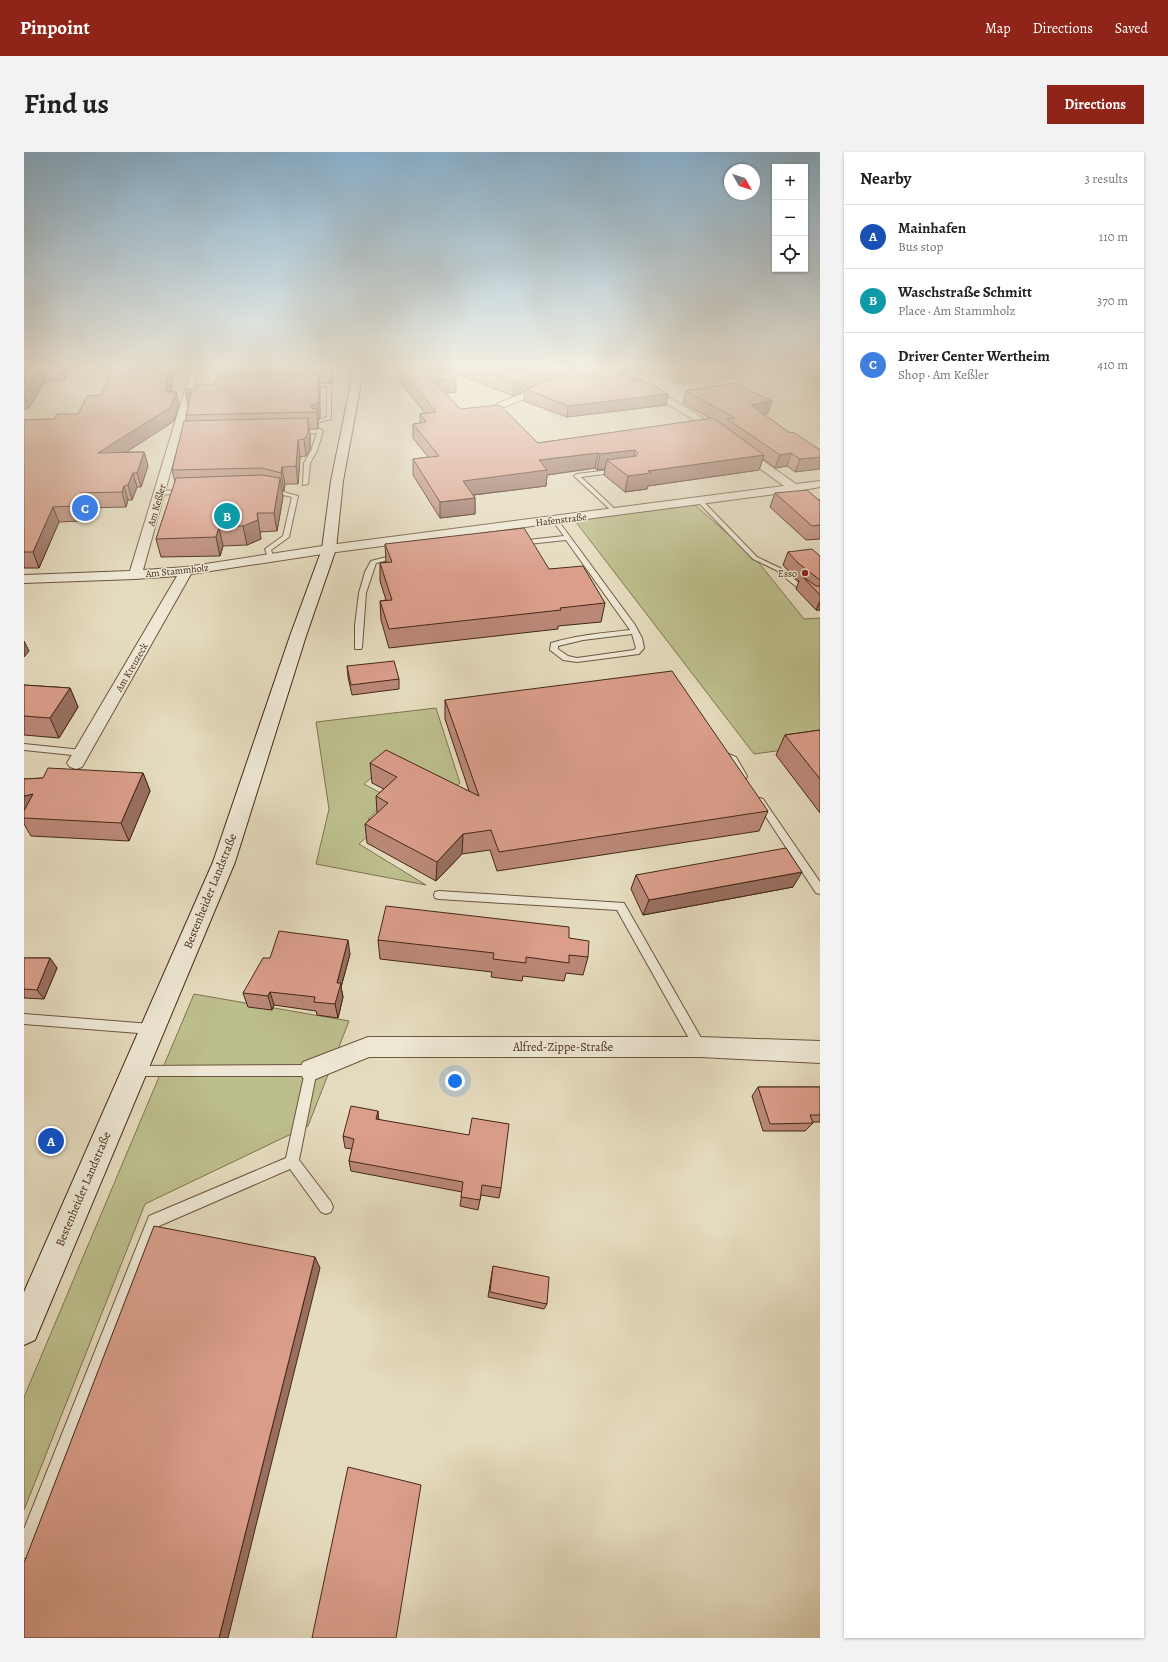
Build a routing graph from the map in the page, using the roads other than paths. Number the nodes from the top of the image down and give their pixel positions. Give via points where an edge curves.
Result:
1 (180, 435) edge
2 (319, 435) edge
3 (346, 435) edge
4 (720, 435) edge
5 (623, 470) edge
6 (305, 484) dead end
7 (820, 484) edge
8 (794, 488) junction
9 (265, 490) edge
10 (189, 492) edge
11 (159, 493) junction
12 (700, 501) junction
13 (820, 511) edge
14 (615, 512) junction
15 (555, 520) junction
16 (567, 538) junction
17 (512, 544) edge
18 (329, 549) junction
19 (408, 555) edge
20 (271, 558) junction
21 (186, 570) junction
22 (135, 575) junction
23 (24, 579) edge
24 (820, 596) edge
25 (635, 632) junction
26 (358, 647) dead end
27 (24, 747) edge
28 (712, 750) edge
29 (79, 758) joint
30 (820, 890) edge
31 (439, 895) dead end
32 (24, 1019) edge
33 (151, 1029) junction
34 (700, 1047) junction
35 (820, 1052) edge
36 (311, 1070) junction
37 (134, 1071) junction
38 (292, 1162) junction
39 (326, 1208) dead end
40 (24, 1329) edge
41 (24, 1550) edge

1 - 11 street, Am Keßler
2 - 6 lane via 307,463
3 - 18 main road, Bestenheider Landstraße via 337,481
4 - 8 street
5 - 14 lane via 577,476
7 - 8 street, Hafenstraße
8 - 12 street, Hafenstraße
8 - 13 street
9 - 20 lane via 295,496 286,537 268,549
10 - 11 lane
11 - 22 street, Am Keßler
12 - 14 street, Hafenstraße
12 - 24 lane via 755,558 778,569 812,597
14 - 15 street, Hafenstraße
15 - 16 lane
15 - 18 street, Hafenstraße
16 - 17 lane
16 - 25 lane
18 - 20 street, Am Stammholz
18 - 33 main road, Bestenheider Landstraße via 224,862
19 - 26 lane via 372,562 366,574 359,607
20 - 21 street, Am Stammholz
21 - 22 street, Am Stammholz
21 - 29 street, Am Kreuzeck
22 - 23 street, Am Stammholz
25 - 25 lane via 640,648 636,652 578,660 566,658 554,650 554,645 580,639
27 - 29 lane
28 - 30 lane via 732,759
31 - 34 lane via 620,906
32 - 33 lane
33 - 37 main road, Bestenheider Landstraße
34 - 35 street, Alfred-Zippe-Straße
34 - 36 street, Alfred-Zippe-Straße via 368,1047
36 - 37 lane
36 - 38 lane
37 - 40 main road, Bestenheider Landstraße
38 - 39 lane
38 - 41 lane via 154,1221

